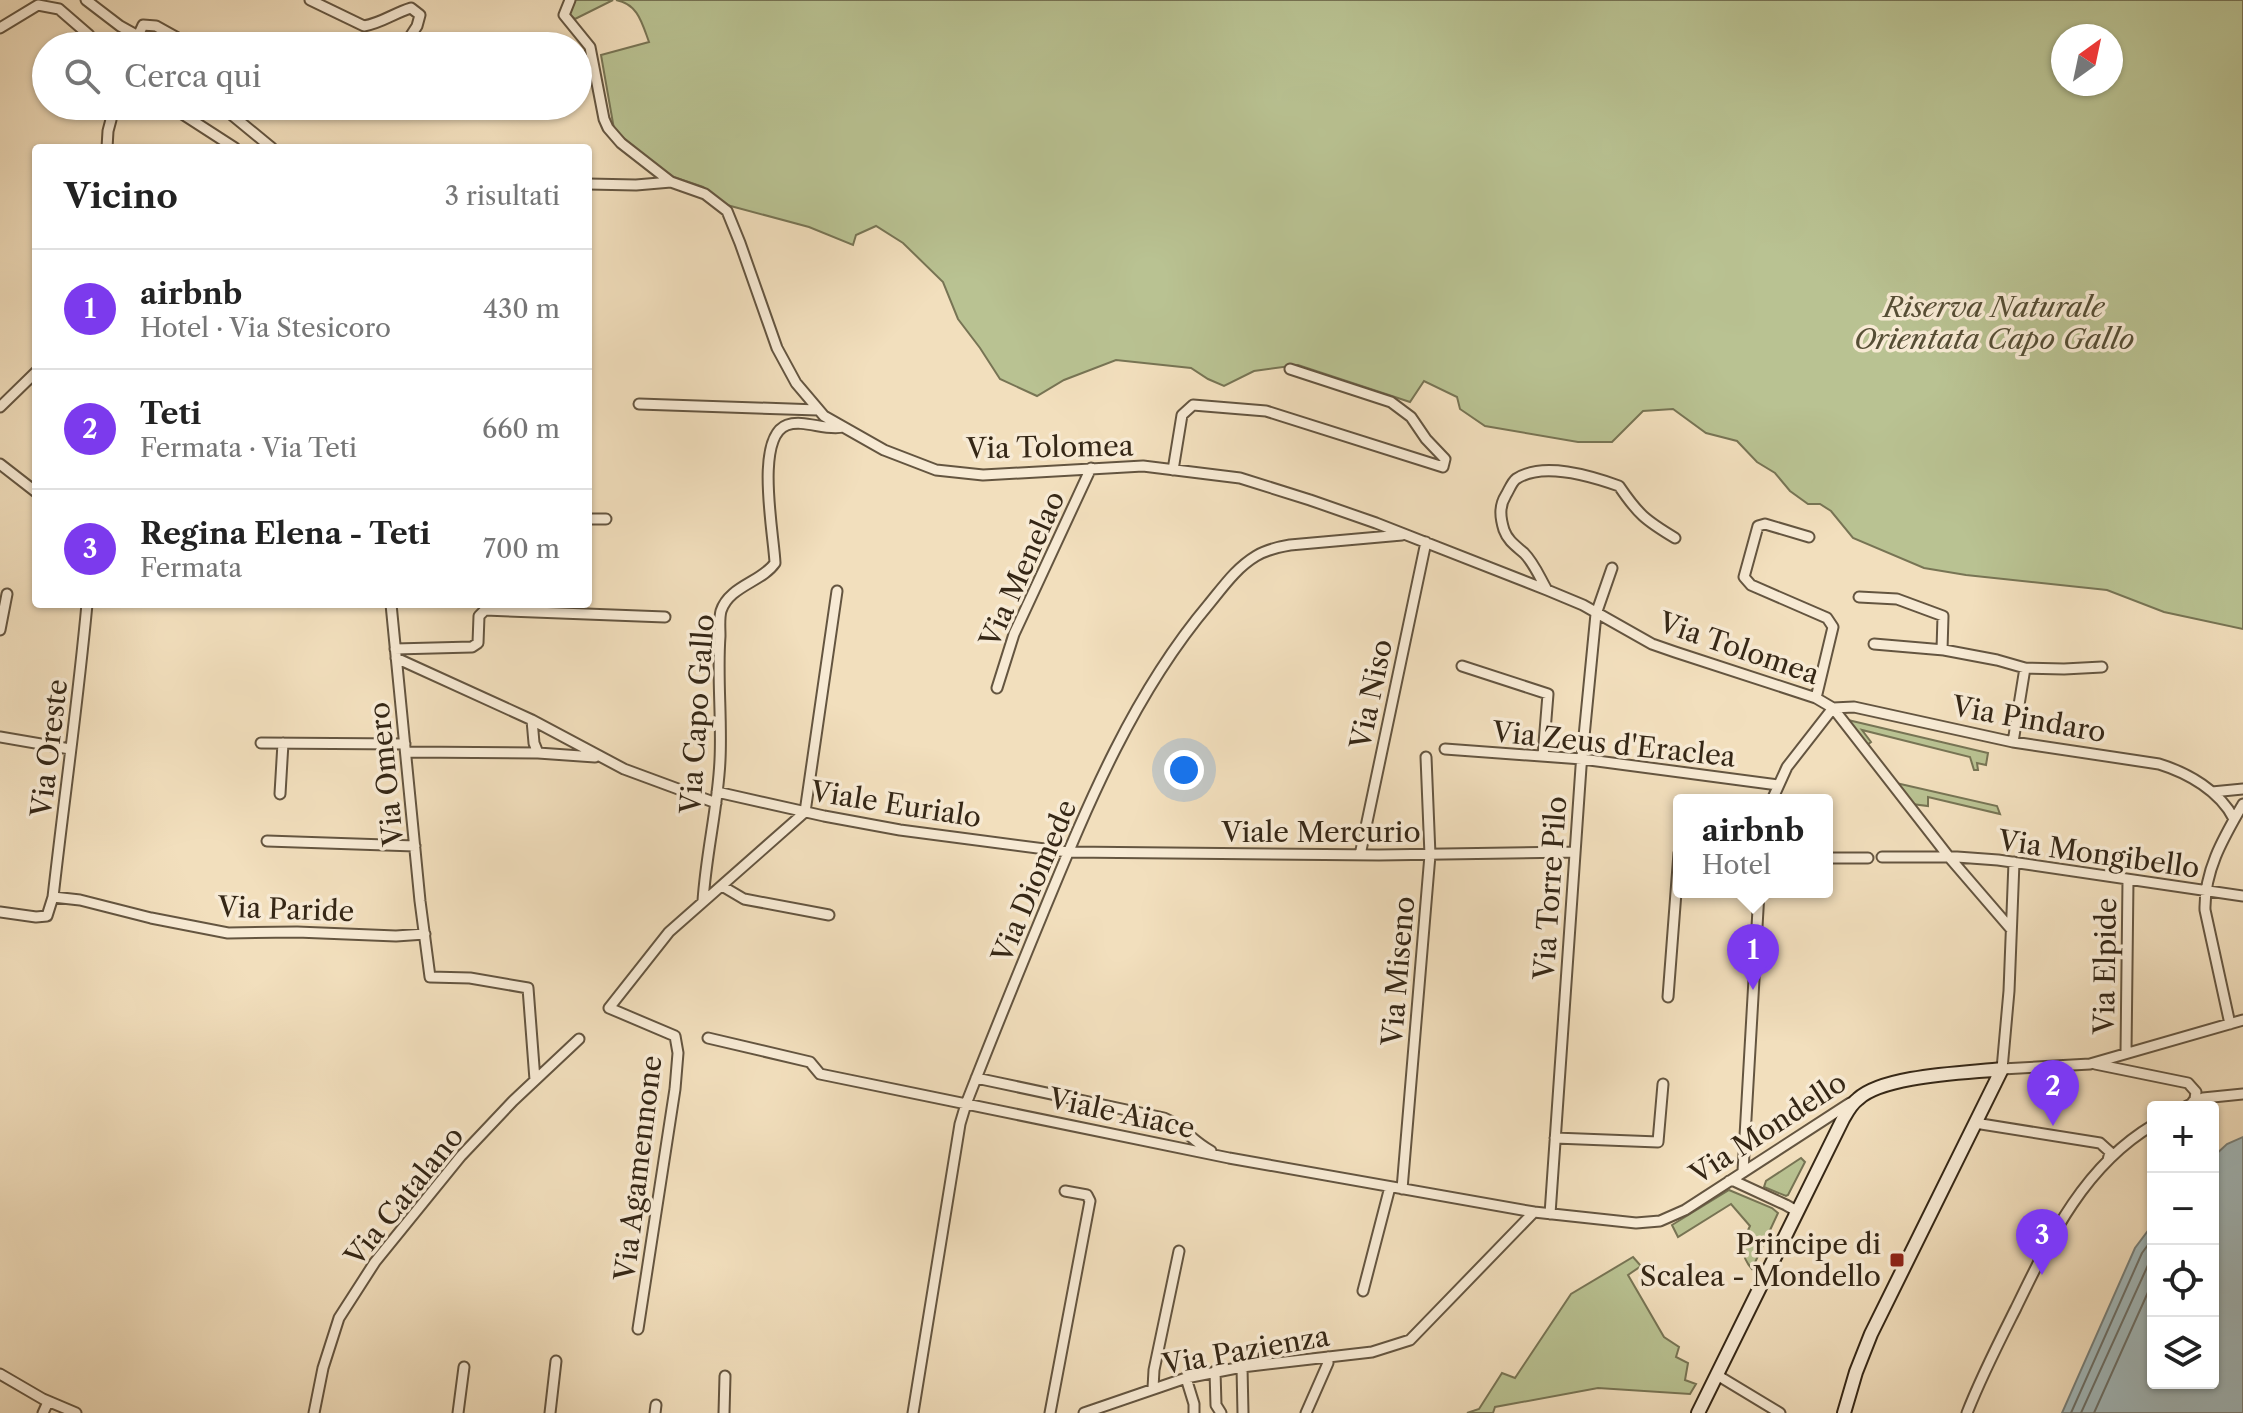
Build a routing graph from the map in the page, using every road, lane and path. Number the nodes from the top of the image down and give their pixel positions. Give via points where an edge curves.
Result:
1 (86, 0) edge
2 (310, 0) edge
3 (570, 0) edge
4 (2, 25) edge
5 (86, 32) edge
6 (131, 32) edge
7 (140, 32) edge
8 (167, 32) edge
9 (413, 32) edge
10 (579, 32) edge
11 (592, 57) edge
12 (111, 120) edge
13 (192, 120) edge
14 (238, 120) edge
15 (107, 144) edge
16 (229, 144) edge
17 (267, 144) edge
18 (671, 182) junction
19 (592, 184) edge
20 (1290, 369) dead end
21 (32, 376) edge
22 (639, 404) dead end
23 (0, 407) edge
24 (818, 410) junction
25 (843, 427) junction
26 (0, 464) edge
27 (1091, 468) junction
28 (1173, 470) junction
29 (32, 489) edge
30 (592, 519) edge
31 (606, 519) dead end
32 (1405, 534) junction
33 (1809, 537) dead end
34 (1675, 538) dead end
35 (1426, 542) junction
36 (1612, 568) dead end
37 (1547, 590) junction
38 (837, 591) dead end
39 (7, 594) dead end
40 (1859, 597) dead end
41 (87, 608) edge
42 (391, 608) edge
43 (1596, 614) junction
44 (665, 617) dead end
45 (0, 630) edge
46 (1874, 644) dead end
47 (1942, 650) junction
48 (396, 654) junction
49 (1462, 666) dead end
50 (2102, 667) dead end
51 (2025, 668) junction
52 (997, 688) dead end
53 (1816, 698) junction
54 (1833, 708) junction
55 (532, 720) junction
56 (0, 737) edge
57 (2013, 742) junction
58 (261, 743) dead end
59 (283, 743) junction
60 (406, 748) junction
61 (70, 749) junction
62 (1445, 749) dead end
63 (538, 753) junction
64 (1543, 756) junction
65 (1426, 757) dead end
66 (1582, 759) junction
67 (624, 769) junction
68 (1778, 785) junction
69 (2243, 789) edge
70 (2212, 792) junction
71 (280, 794) dead end
72 (1774, 794) edge
73 (717, 798) junction
74 (2243, 804) edge
75 (805, 812) junction
76 (2234, 819) junction
77 (267, 841) dead end
78 (415, 846) junction
79 (1068, 852) junction
80 (1574, 852) junction
81 (1360, 855) junction
82 (1430, 855) junction
83 (1882, 857) dead end
84 (1949, 857) junction
85 (1833, 858) edge
86 (1868, 858) dead end
87 (2014, 862) junction
88 (2128, 880) junction
89 (722, 886) junction
90 (2205, 891) junction
91 (2243, 896) edge
92 (53, 897) junction
93 (1675, 898) edge
94 (1759, 898) edge
95 (703, 901) junction
96 (0, 912) edge
97 (829, 915) dead end
98 (2011, 929) junction
99 (425, 936) junction
100 (1668, 997) dead end
101 (2243, 1020) edge
102 (2230, 1024) junction
103 (708, 1038) dead end
104 (579, 1039) dead end
105 (2126, 1053) junction
106 (2090, 1064) junction
107 (2002, 1069) junction
108 (976, 1078) junction
109 (535, 1080) junction
110 (1663, 1084) dead end
111 (2243, 1094) edge
112 (1857, 1099) junction
113 (2193, 1101) edge
114 (2198, 1101) edge
115 (966, 1104) junction
116 (1975, 1123) junction
117 (2147, 1129) edge
118 (1555, 1138) junction
119 (1229, 1158) junction
120 (2106, 1163) junction
121 (1743, 1171) junction
122 (1729, 1181) junction
123 (1390, 1187) junction
124 (1402, 1189) junction
125 (1065, 1191) dead end
126 (1534, 1212) junction
127 (1550, 1214) junction
128 (1795, 1215) junction
129 (1179, 1251) dead end
130 (1363, 1291) dead end
131 (638, 1329) dead end
132 (1328, 1357) junction
133 (556, 1361) dead end
134 (464, 1367) dead end
135 (1242, 1367) junction
136 (1215, 1371) junction
137 (0, 1374) edge
138 (1717, 1375) junction
139 (725, 1376) dead end
140 (1186, 1378) junction
141 (1153, 1388) junction
142 (48, 1402) junction
143 (43, 1413) edge
144 (76, 1413) edge
145 (314, 1413) edge
146 (458, 1413) edge
147 (550, 1413) edge
148 (724, 1413) edge
149 (913, 1413) edge
150 (1050, 1413) edge
151 (1084, 1413) edge
152 (1194, 1413) edge
153 (1221, 1413) edge
154 (1243, 1413) edge
155 (1306, 1413) edge
156 (1698, 1413) edge
157 (1780, 1413) edge
158 (1844, 1413) edge
159 (1967, 1413) edge

1 - 6 street
2 - 9 street via 364,26 411,8 420,15
3 - 10 street via 564,15
4 - 5 street via 38,5 59,9
7 - 8 street via 143,25
11 - 18 street via 608,128
12 - 15 street
13 - 16 street
14 - 17 street
18 - 19 street
18 - 24 street via 705,194 727,211 777,348
20 - 28 street, Via Tolomea via 1391,402 1411,417 1445,459 1443,467 1266,411 1193,405 1182,415
21 - 23 street
22 - 24 street
24 - 25 street, Via Tolomea
25 - 27 street, Via Tolomea via 936,470 983,475
25 - 73 street, Via Capo Gallo via 789,424 777,430 773,441 767,471 775,563 730,597 721,611
26 - 29 street
27 - 28 street, Via Tolomea
27 - 52 street, Via Menelao via 1014,634
28 - 32 street, Via Tolomea via 1240,478
30 - 31 street
32 - 35 street, Via Tolomea
32 - 79 street, Via Diomede via 1272,549 1233,575 1149,686
33 - 53 street via 1758,526 1744,577 1751,585 1827,618 1833,627
34 - 37 street via 1632,507 1619,486 1560,471 1541,470 1515,480 1501,503 1500,516 1505,533
35 - 37 street, Via Tolomea
35 - 81 street, Via Niso
36 - 43 street, Via Torre Pilo
37 - 43 street, Via Tolomea
38 - 75 street
39 - 45 street
40 - 47 street via 1897,599 1943,616
41 - 61 street, Via Oreste
42 - 48 street, Via Omero
43 - 53 street, Via Tolomea via 1652,644
43 - 66 street, Via Torre Pilo
44 - 48 street via 485,610 479,616 478,643 472,647
46 - 47 street
47 - 51 street
48 - 55 street
48 - 60 street, Via Omero
49 - 64 street via 1548,694
50 - 51 street
51 - 57 street
53 - 54 street, Via Tolomea
54 - 57 street, Via Pindaro via 1854,707
54 - 68 street
54 - 84 street, Via Tolomea
55 - 63 street
55 - 67 street
56 - 61 street
57 - 70 street, Via Pindaro via 2159,764
58 - 59 street
59 - 60 street
59 - 71 street
60 - 63 street
60 - 78 street, Via Omero
61 - 92 street, Via Oreste
62 - 64 street, Via Zeus d'Eraclea
63 - 67 street via 594,757
64 - 66 street, Via Zeus d'Eraclea
65 - 82 street, Via Miseno
66 - 68 street, Via Zeus d'Eraclea
66 - 80 street, Via Torre Pilo
67 - 73 street, Viale Eurialo
68 - 72 street
69 - 70 street
70 - 76 street, Via Pindaro
73 - 75 street, Viale Eurialo
73 - 95 street, Via Capo Gallo
74 - 76 street
75 - 79 street, Viale Eurialo
75 - 89 street
76 - 90 street
77 - 78 street
78 - 99 street, Via Omero
79 - 81 street, Viale Mercurio
79 - 108 street, Via Diomede
80 - 82 street, Viale Mercurio
80 - 118 street, Via Torre Pilo
81 - 82 street, Viale Mercurio
82 - 124 street, Via Miseno
83 - 84 street, Via Mongibello
84 - 87 street, Via Mongibello
84 - 98 street, Via Tolomea
85 - 86 street
87 - 88 street, Via Mongibello
87 - 98 street
88 - 90 street, Via Mongibello
88 - 105 street, Via Elpide
89 - 95 street
89 - 97 street via 744,899
90 - 91 street, Via Mongibello
90 - 102 street
92 - 96 street via 47,916
92 - 99 street, Via Paride via 228,933
93 - 100 street
94 - 121 street
95 - 131 street, Via Agamennone via 669,932 609,1008 675,1036 678,1053
98 - 107 street
99 - 109 street, Via Omero via 430,977 528,988
101 - 102 street, Via Mondello
102 - 105 street, Via Mondello
103 - 115 street, Viale Aiace via 810,1062 820,1074
104 - 109 street, Via Catalano
105 - 106 street, Via Mondello
106 - 107 street, Via Mondello
106 - 113 street via 2186,1082 2196,1092
107 - 112 main road, Via Mondello via 1895,1083
107 - 116 main road
108 - 115 street, Via Diomede
108 - 119 street via 1164,1118
109 - 145 street, Via Catalano via 461,1156 375,1262 339,1318
110 - 118 street via 1658,1142
111 - 114 street
112 - 121 street, Via Mondello
112 - 128 main road
115 - 119 street, Viale Aiace
115 - 149 street, Via Diomede
116 - 120 street via 2100,1143 2110,1152
116 - 158 main road via 1871,1334
117 - 120 street
118 - 127 street, Via Torre Pilo
119 - 123 street, Viale Aiace
120 - 159 street via 2052,1237
121 - 122 street, Via Mondello
122 - 127 street, Via Mondello via 1660,1221
122 - 128 street via 1786,1205
123 - 124 street, Viale Aiace
123 - 130 street
124 - 126 street, Viale Aiace
125 - 150 street via 1087,1195 1090,1201
126 - 127 street, Via Mondello
126 - 132 street, Via Pazienza via 1410,1340 1372,1352
128 - 138 main road
129 - 141 street
132 - 135 street, Via Pazienza
132 - 155 street
133 - 147 street
134 - 146 street
135 - 136 street, Via Pazienza
135 - 154 street
136 - 140 street, Via Pazienza
136 - 153 street
137 - 142 street
138 - 156 main road
138 - 157 street
139 - 148 street
140 - 141 street, Via Pazienza
140 - 152 street
141 - 151 street, Via Pazienza
142 - 143 street
142 - 144 street

